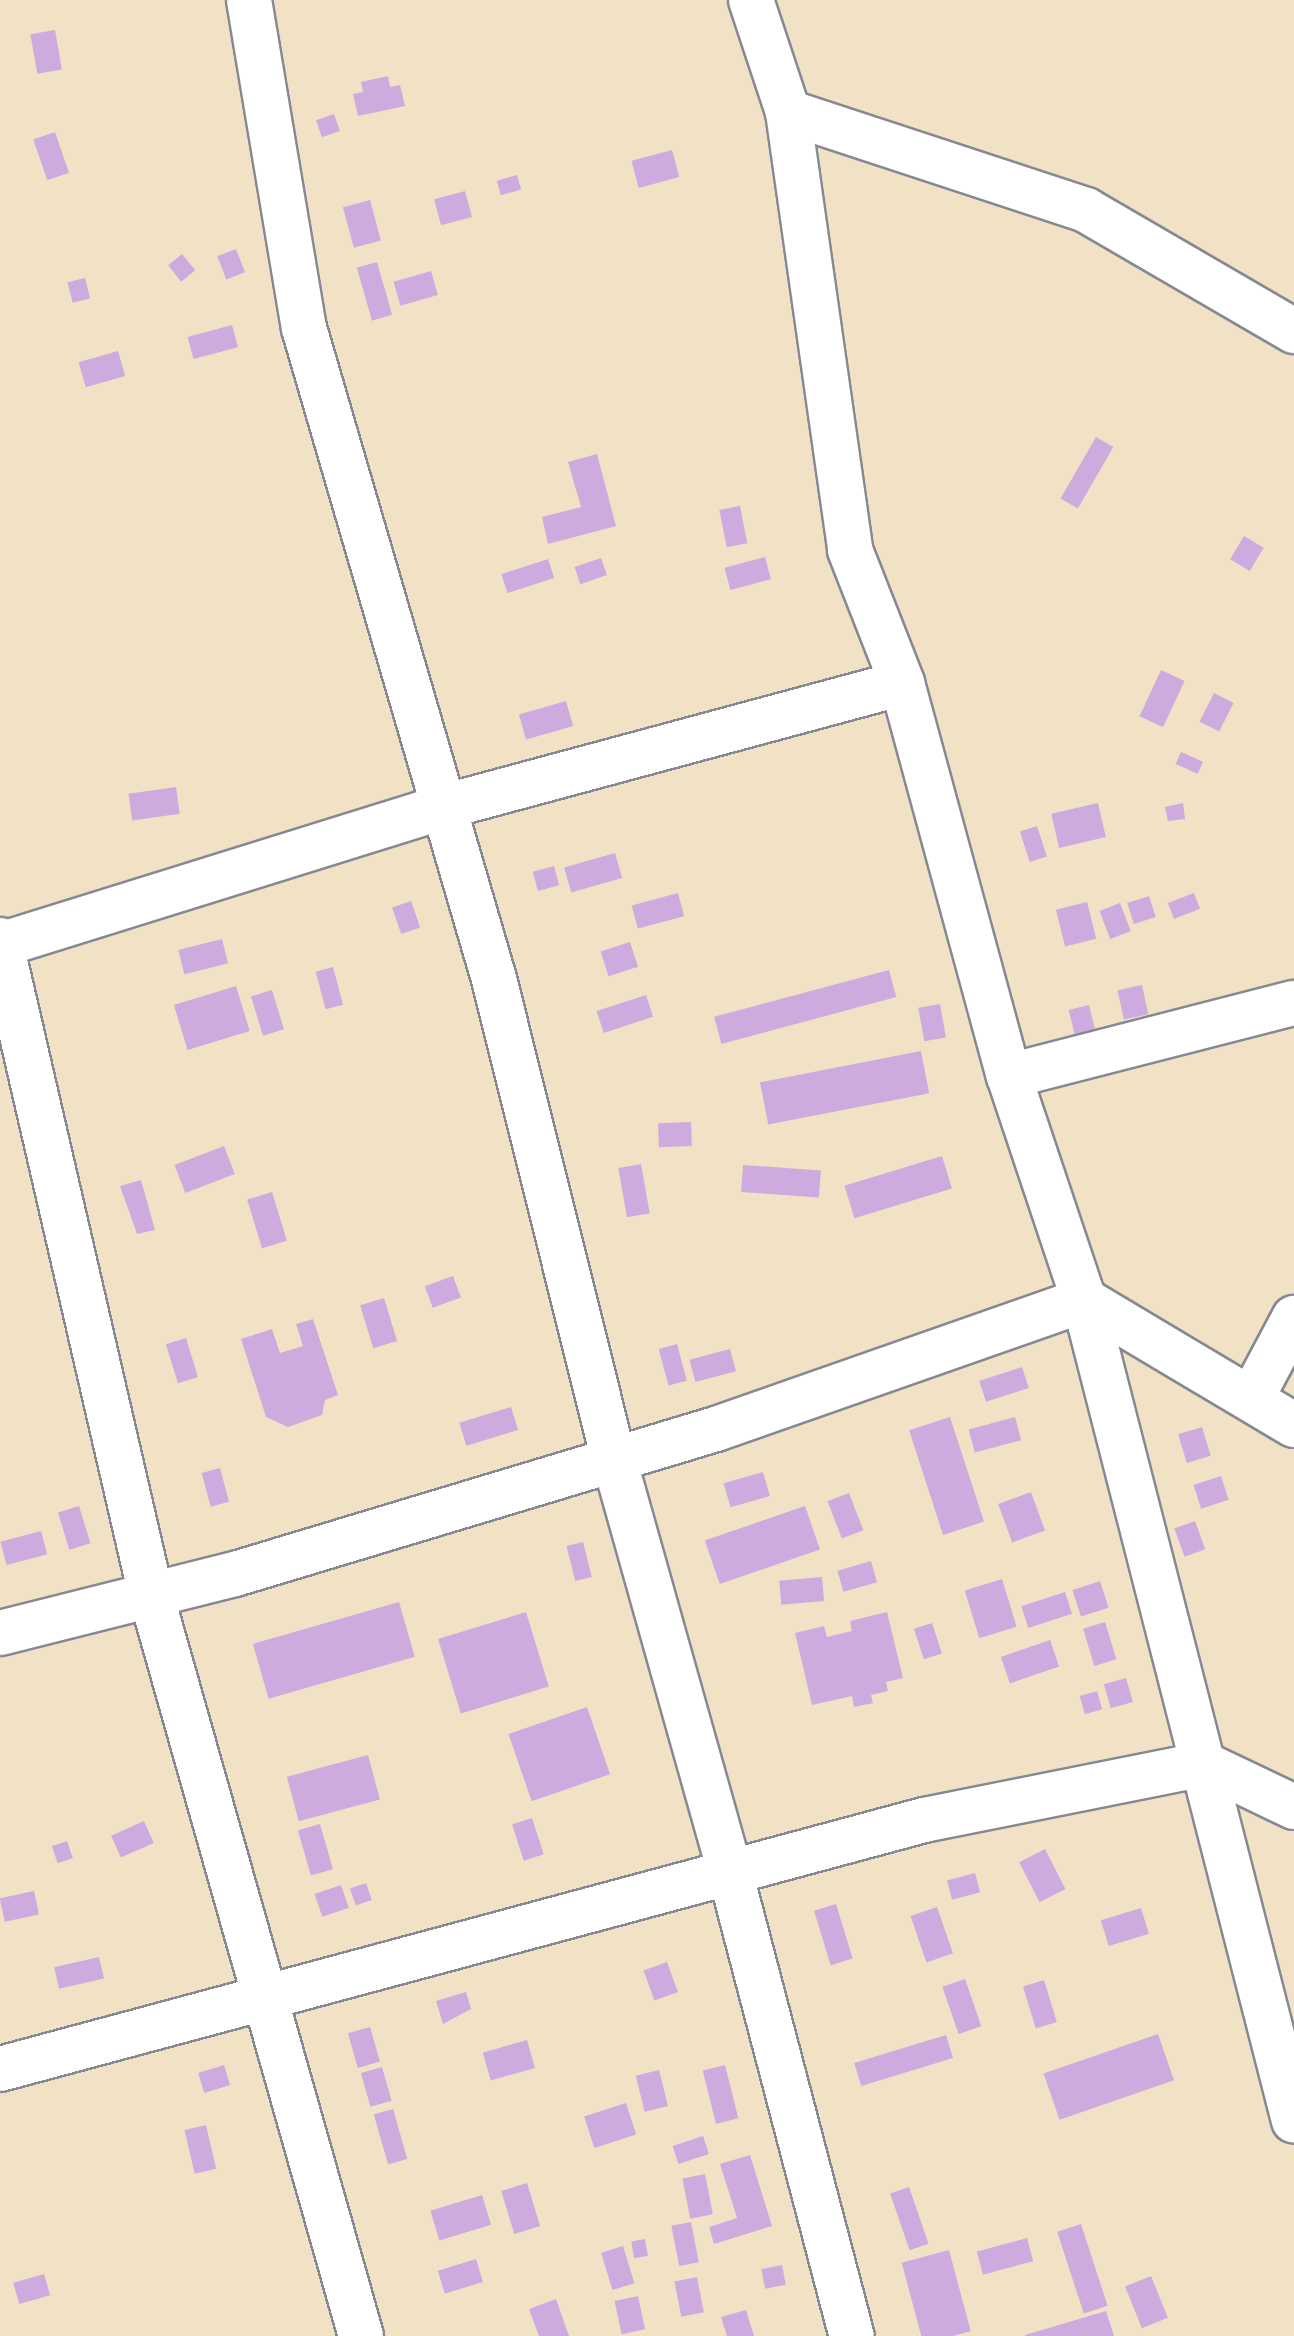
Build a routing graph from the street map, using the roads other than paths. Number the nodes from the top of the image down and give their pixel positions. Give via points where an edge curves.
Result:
1 (249, 0) edge
2 (751, 0) edge
3 (788, 112) junction
4 (1294, 331) edge
5 (902, 683) junction
6 (443, 807) junction
7 (0, 943) edge
8 (1294, 1003) edge
9 (1009, 1076) junction
10 (1084, 1300) junction
11 (1294, 1318) edge
12 (1251, 1399) junction
13 (1294, 1425) edge
14 (614, 1459) junction
15 (151, 1595) junction
16 (0, 1633) edge
17 (1204, 1764) junction
18 (1294, 1807) edge
19 (730, 1872) junction
20 (267, 1999) junction
21 (0, 2069) edge
22 (1294, 2121) edge
23 (361, 2336) edge
24 (852, 2336) edge

1 - 6 street via 304,328
2 - 3 street
3 - 4 street via 1086,210
3 - 5 street via 850,550
5 - 6 street
5 - 9 street
6 - 7 street
6 - 14 street via 494,979
7 - 15 street
8 - 9 street
9 - 10 street
10 - 12 street
10 - 14 street
10 - 17 street
11 - 12 street
12 - 13 street
14 - 15 street
14 - 19 street
15 - 16 street
15 - 20 street
17 - 18 street
17 - 19 street via 924,1820
17 - 22 street
19 - 20 street
19 - 24 street
20 - 21 street
20 - 23 street

